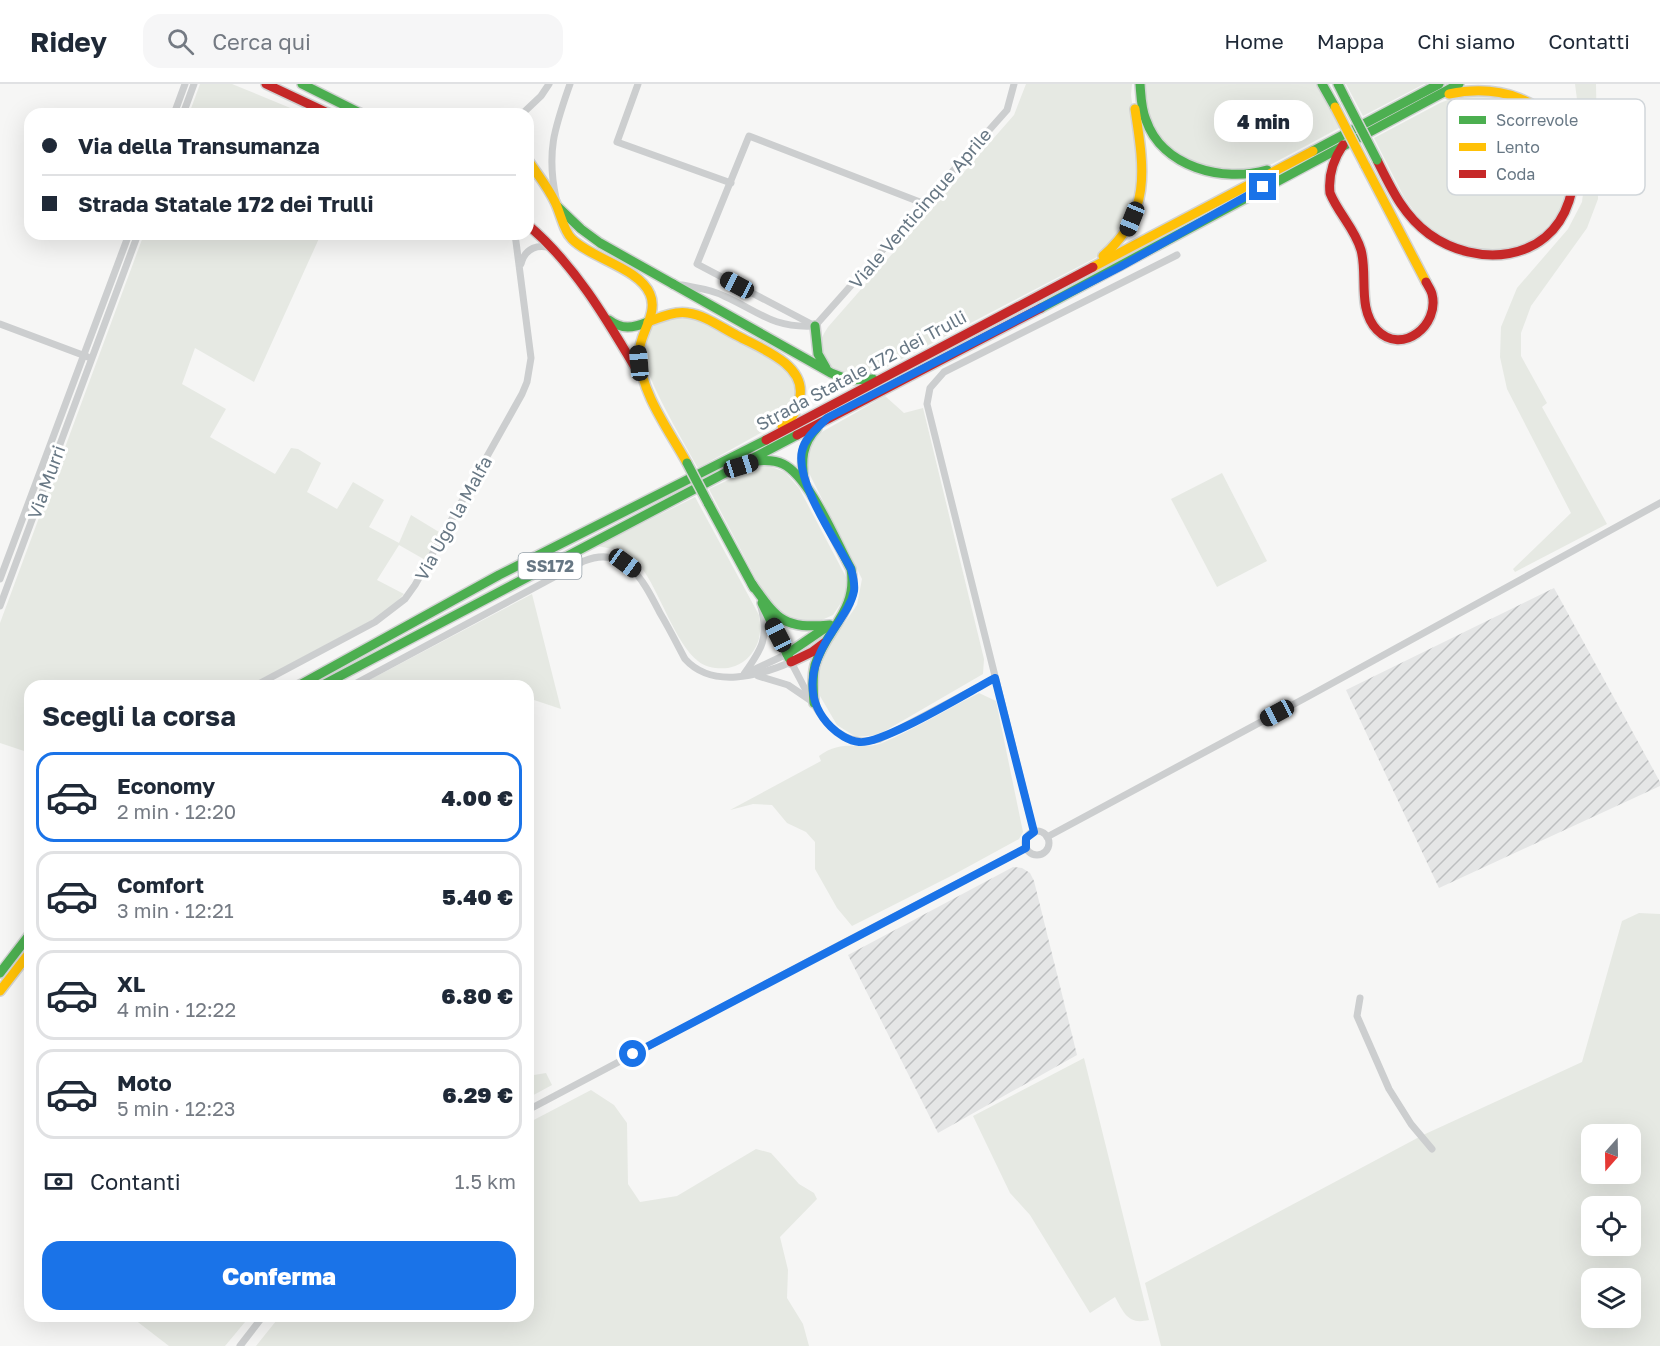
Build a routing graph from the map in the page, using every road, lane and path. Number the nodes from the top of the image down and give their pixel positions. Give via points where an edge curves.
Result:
1 (185, 84) edge
2 (194, 84) edge
3 (266, 84) edge
4 (302, 84) edge
5 (549, 84) edge
6 (570, 84) edge
7 (638, 84) edge
8 (1014, 84) edge
9 (1134, 84) edge
10 (1140, 84) edge
11 (1322, 84) edge
12 (1338, 84) edge
13 (1439, 84) edge
14 (1459, 84) edge
15 (1522, 99) edge
16 (338, 102) junction
17 (1420, 105) junction
18 (176, 108) edge
19 (185, 108) edge
20 (318, 108) edge
21 (334, 108) edge
22 (350, 108) edge
23 (528, 108) edge
24 (1343, 144) junction
25 (1291, 162) junction
26 (534, 170) edge
27 (731, 183) junction
28 (1571, 195) edge
29 (925, 204) junction
30 (557, 206) junction
31 (534, 231) edge
32 (127, 240) edge
33 (136, 240) edge
34 (516, 240) edge
35 (554, 249) junction
36 (1177, 255) dead end
37 (1090, 267) junction
38 (521, 270) junction
39 (673, 284) junction
40 (601, 312) junction
41 (648, 322) junction
42 (0, 324) edge
43 (815, 326) junction
44 (84, 355) junction
45 (92, 358) junction
46 (831, 373) junction
47 (886, 375) junction
48 (646, 386) junction
49 (827, 418) junction
50 (766, 440) junction
51 (741, 466) junction
52 (804, 482) junction
53 (1660, 503) edge
54 (0, 579) edge
55 (752, 585) junction
56 (758, 596) junction
57 (0, 606) edge
58 (842, 617) junction
59 (830, 625) junction
60 (826, 641) junction
61 (789, 658) junction
62 (743, 675) junction
63 (995, 678) junction
64 (266, 680) edge
65 (309, 680) edge
66 (332, 680) edge
67 (362, 680) edge
68 (814, 703) junction
69 (1034, 832) junction
70 (1047, 837) junction
71 (1026, 848) junction
72 (24, 942) edge
73 (24, 960) edge
74 (0, 973) edge
75 (0, 991) edge
76 (1360, 998) dead end
77 (534, 1107) edge
78 (1432, 1149) dead end
79 (258, 1322) edge
80 (240, 1346) edge

1 - 18 street
2 - 19 street
3 - 20 main road
4 - 16 main road
5 - 23 street
6 - 30 street via 550,157
7 - 27 street via 617,142
8 - 29 street, Viale Venticinque Aprile via 1007,110
9 - 37 main road via 1142,152 1137,207 1127,232
10 - 25 main road via 1141,106 1150,131 1166,152 1187,166 1212,173 1238,174 1262,172
11 - 24 main road, bridge via 1432,294 1428,324 1417,335 1402,341 1376,330 1368,318 1361,250 1332,199 1330,173
12 - 28 main road, bridge via 1399,203 1430,233 1458,250 1485,256 1513,254 1537,242 1557,225
13 - 25 main road, Strada Statale 172 dei Trulli / SS172
14 - 17 main road, Strada Statale 172 dei Trulli / SS172
15 - 17 main road, bridge via 1481,90 1451,93
16 - 21 main road
16 - 22 main road
17 - 24 main road, Strada Statale 172 dei Trulli / SS172
24 - 49 main road, Strada Statale 172 dei Trulli / SS172 via 1120,267
25 - 37 main road, Strada Statale 172 dei Trulli / SS172
26 - 30 main road
27 - 29 street via 749,136
27 - 43 street via 697,264
29 - 43 street, Viale Venticinque Aprile
30 - 39 main road via 600,243
30 - 41 main road via 565,231 573,240 645,286 652,302
31 - 35 main road
32 - 44 street, Via Murri
33 - 45 street, Via Murri
34 - 38 street, Via Ugo la Malfa
35 - 38 street via 530,249 522,259
35 - 40 main road
36 - 63 street via 944,372 930,388 927,404
37 - 47 main road, Strada Statale 172 dei Trulli / SS172
38 - 64 street, Via Ugo la Malfa via 530,345 527,382 415,585 405,599 375,622
39 - 43 street via 711,290 787,325
39 - 46 main road
40 - 41 main road via 620,327 632,328
40 - 48 main road
41 - 48 main road via 638,351
41 - 50 main road via 669,313 688,311 788,366 800,383 799,406 791,419
42 - 44 street
43 - 46 main road via 817,355
44 - 45 street
44 - 54 street, Via Murri
45 - 57 street, Via Murri
46 - 47 main road via 859,381
47 - 50 main road, Strada Statale 172 dei Trulli / SS172
48 - 55 main road, bridge
49 - 51 main road, Strada Statale 172 dei Trulli / SS172
49 - 52 main road via 810,435 802,451
50 - 65 main road, Strada Statale 172 dei Trulli / SS172 via 499,575
51 - 52 main road via 773,459 788,466
51 - 66 main road, Strada Statale 172 dei Trulli / SS172
52 - 58 main road via 851,569 852,600
53 - 70 street
55 - 56 main road
55 - 59 main road via 782,621 798,627
56 - 61 main road
56 - 62 street via 765,636 760,651
58 - 59 main road
58 - 60 main road
59 - 61 main road
60 - 61 main road via 812,652
60 - 68 main road via 815,666
61 - 62 street via 768,672
61 - 68 street
62 - 67 street via 711,676 691,665 635,571 612,557 601,556 584,561
62 - 68 street via 777,680
63 - 68 street via 870,742 837,733
63 - 69 street
69 - 70 street
69 - 71 street via 1026,838
70 - 71 street via 1048,847 1042,854 1033,855
71 - 77 street
72 - 74 main road
73 - 75 main road
76 - 78 street via 1358,1016 1389,1089
79 - 80 street

